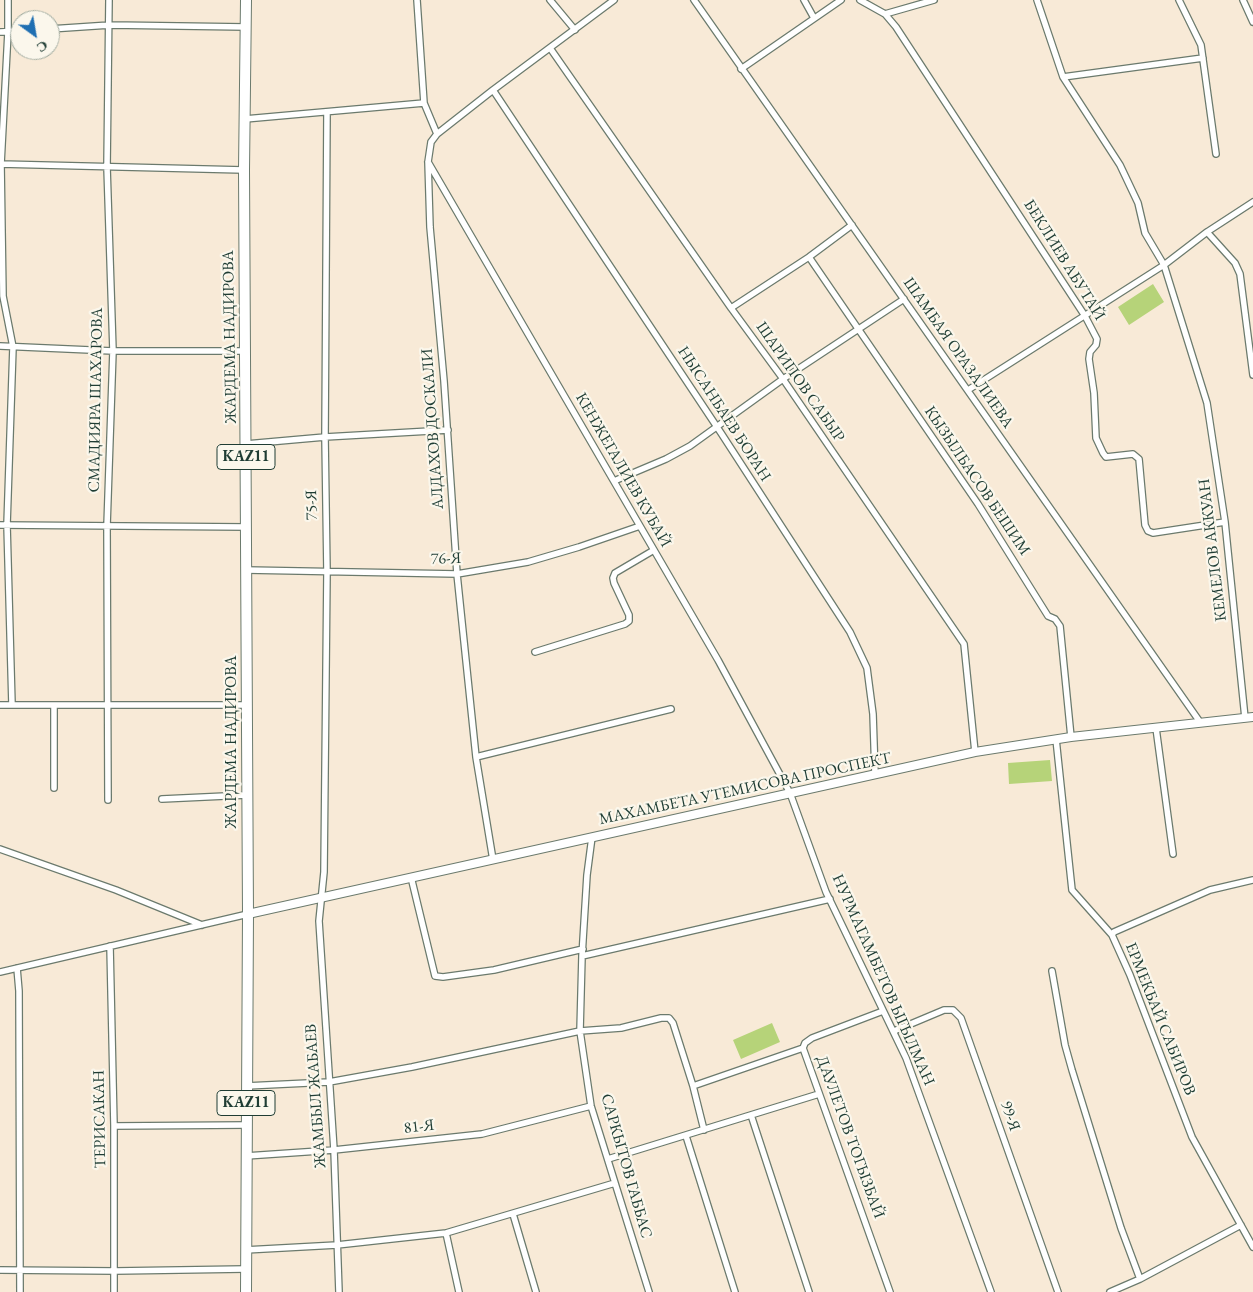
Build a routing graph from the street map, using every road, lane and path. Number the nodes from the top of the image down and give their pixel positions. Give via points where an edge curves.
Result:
1 (8, 0) edge
2 (109, 0) edge
3 (246, 0) edge
4 (417, 0) edge
5 (550, 0) edge
6 (614, 0) edge
7 (694, 0) edge
8 (804, 0) edge
9 (841, 0) edge
10 (860, 0) edge
11 (934, 0) edge
12 (1037, 0) edge
13 (1179, 0) edge
14 (1243, 0) edge
15 (885, 14) junction
16 (814, 18) junction
17 (1253, 22) edge
18 (110, 25) junction
19 (246, 26) junction
20 (60, 28) edge
21 (575, 30) junction
22 (0, 32) edge
23 (8, 32) junction
24 (550, 48) junction
25 (1203, 58) junction
26 (742, 69) junction
27 (1063, 77) junction
28 (493, 90) junction
29 (424, 103) junction
30 (327, 112) junction
31 (245, 119) junction
32 (437, 134) junction
33 (1216, 154) dead end
34 (428, 162) junction
35 (0, 164) edge
36 (107, 167) junction
37 (244, 170) junction
38 (1253, 202) edge
39 (852, 225) junction
40 (1207, 232) junction
41 (809, 257) junction
42 (1164, 265) junction
43 (904, 299) junction
44 (731, 308) junction
45 (1085, 316) junction
46 (858, 330) junction
47 (0, 346) edge
48 (13, 346) junction
49 (112, 351) junction
50 (245, 351) junction
51 (1253, 375) edge
52 (783, 379) junction
53 (968, 390) junction
54 (717, 427) junction
55 (448, 430) junction
56 (325, 437) junction
57 (246, 444) junction
58 (614, 481) junction
59 (1225, 522) junction
60 (0, 525) edge
61 (7, 525) junction
62 (107, 526) junction
63 (246, 526) junction
64 (640, 526) junction
65 (654, 550) junction
66 (246, 570) junction
67 (326, 572) junction
68 (457, 574) junction
69 (535, 652) dead end
70 (12, 704) junction
71 (0, 705) edge
72 (54, 705) junction
73 (108, 705) junction
74 (246, 705) junction
75 (671, 709) dead end
76 (1249, 717) edge
77 (1200, 722) junction
78 (1156, 728) junction
79 (1071, 737) junction
80 (1056, 739) junction
81 (975, 752) junction
82 (476, 757) junction
83 (875, 774) junction
84 (54, 788) dead end
85 (790, 793) junction
86 (247, 795) junction
87 (162, 799) dead end
88 (108, 800) dead end
89 (592, 837) junction
90 (0, 849) edge
91 (1173, 854) dead end
92 (493, 860) junction
93 (411, 877) junction
94 (1253, 880) edge
95 (321, 898) junction
96 (830, 899) junction
97 (248, 914) junction
98 (202, 925) junction
99 (1112, 935) junction
100 (110, 946) junction
101 (582, 952) junction
102 (18, 968) junction
103 (1052, 971) dead end
104 (0, 972) edge
105 (883, 1011) junction
106 (580, 1031) junction
107 (894, 1031) junction
108 (803, 1048) junction
109 (329, 1082) junction
110 (246, 1086) junction
111 (693, 1086) junction
112 (819, 1094) junction
113 (592, 1106) junction
114 (751, 1115) junction
115 (246, 1125) junction
116 (114, 1126) junction
117 (704, 1130) junction
118 (686, 1136) junction
119 (334, 1150) junction
120 (246, 1156) junction
121 (608, 1160) junction
122 (616, 1183) junction
123 (513, 1214) junction
124 (1241, 1225) junction
125 (446, 1233) junction
126 (337, 1245) junction
127 (1253, 1246) edge
128 (245, 1250) junction
129 (245, 1268) junction
130 (0, 1270) edge
131 (20, 1270) junction
132 (115, 1271) junction
133 (1140, 1279) junction
134 (20, 1292) edge
135 (114, 1292) edge
136 (246, 1292) edge
137 (338, 1292) edge
138 (459, 1292) edge
139 (536, 1292) edge
140 (649, 1292) edge
141 (735, 1292) edge
142 (809, 1292) edge
143 (890, 1292) edge
144 (991, 1292) edge
145 (1058, 1292) edge
146 (1110, 1292) edge

1 - 23 street
2 - 18 street, СМАДИЯРА ШАХАРОВА
3 - 19 highway, ЖАРДЕМА НАДИРОВА / KAZ11
4 - 29 street
5 - 21 street
6 - 21 street
7 - 26 street, ШАМБАЯ ОРАЗАЛИЕВА
8 - 16 street
9 - 16 street
10 - 15 street, БЕКЛИЕВ АБУТАЙ
11 - 15 street
12 - 27 street, КЕМЕЛОВ АККУАН
13 - 25 street via 1201,45
14 - 17 street
15 - 45 street, БЕКЛИЕВ АБУТАЙ
16 - 26 street
18 - 19 street
18 - 20 street
18 - 36 street, СМАДИЯРА ШАХАРОВА
19 - 31 highway, ЖАРДЕМА НАДИРОВА / KAZ11
21 - 24 street
22 - 23 street
23 - 35 street
24 - 28 street
24 - 44 street, ШАРИПОВ САБЫР
25 - 27 street
25 - 33 street
26 - 39 street, ШАМБАЯ ОРАЗАЛИЕВА
27 - 42 street, КЕМЕЛОВ АККУАН via 1120,166 1138,203 1145,233
28 - 32 street
28 - 54 street, НЫСАНБАЕВ БОРАН
29 - 30 street
29 - 32 street
30 - 31 street
30 - 56 street, 75-Я
31 - 37 highway, ЖАРДЕМА НАДИРОВА / KAZ11
32 - 34 street, АЛДАХОВ ДОСКАЛИ via 430,142
34 - 55 street, АЛДАХОВ ДОСКАЛИ via 430,228
34 - 58 street, КЕНЖЕГАЛИЕВ КУБАЙ
35 - 36 street
35 - 48 street via 3,296
36 - 37 street
36 - 49 street, СМАДИЯРА ШАХАРОВА
37 - 50 highway, ЖАРДЕМА НАДИРОВА / KAZ11
38 - 40 street
39 - 41 street
39 - 43 street, ШАМБАЯ ОРАЗАЛИЕВА
40 - 42 street
40 - 51 street via 1235,263 1240,274
41 - 44 street
41 - 46 street, КЫЗЫЛБАСОВ БЕШИМ
42 - 45 street
42 - 59 street, КЕМЕЛОВ АККУАН via 1207,403
43 - 46 street
43 - 53 street, ШАМБАЯ ОРАЗАЛИЕВА
44 - 52 street, ШАРИПОВ САБЫР
45 - 53 street
45 - 59 street, БЕКЛИЕВ АБУТАЙ via 1097,338 1088,359 1094,393 1096,438 1106,457 1133,454 1139,459 1148,531 1153,533
46 - 52 street
46 - 79 street, КЫЗЫЛБАСОВ БЕШИМ via 978,504 1048,616 1060,626
47 - 48 street
48 - 49 street
48 - 61 street
49 - 50 street
49 - 62 street, СМАДИЯРА ШАХАРОВА
50 - 57 highway, ЖАРДЕМА НАДИРОВА / KAZ11
52 - 54 street
52 - 81 street, ШАРИПОВ САБЫР via 964,644
53 - 77 street, ШАМБАЯ ОРАЗАЛИЕВА
54 - 58 street via 666,459
54 - 83 street, НЫСАНБАЕВ БОРАН via 850,632 867,668 874,714
55 - 56 street
55 - 68 street, АЛДАХОВ ДОСКАЛИ
56 - 57 street
56 - 67 street, 75-Я
57 - 63 highway, ЖАРДЕМА НАДИРОВА / KAZ11
58 - 64 street, КЕНЖЕГАЛИЕВ КУБАЙ
59 - 76 street, КЕМЕЛОВ АККУАН
60 - 61 street
61 - 62 street
61 - 70 street
62 - 63 street
62 - 73 street, СМАДИЯРА ШАХАРОВА
63 - 66 highway, ЖАРДЕМА НАДИРОВА / KAZ11
64 - 65 street, КЕНЖЕГАЛИЕВ КУБАЙ
64 - 68 street, 76-Я via 528,562
65 - 69 street via 615,573 613,578 630,615 629,621
65 - 85 street, КЕНЖЕГАЛИЕВ КУБАЙ
66 - 67 street, 76-Я
66 - 74 highway, ЖАРДЕМА НАДИРОВА / KAZ11
67 - 68 street, 76-Я
67 - 95 street, 75-Я via 324,872
68 - 82 street, АЛДАХОВ ДОСКАЛИ
70 - 71 street
70 - 72 street
72 - 73 street
72 - 84 street
73 - 74 street
73 - 88 street, СМАДИЯРА ШАХАРОВА
74 - 86 highway, ЖАРДЕМА НАДИРОВА / KAZ11
75 - 82 street
76 - 77 street, МАХАМБЕТА УТЕМИСОВА ПРОСПЕКТ
77 - 78 street, МАХАМБЕТА УТЕМИСОВА ПРОСПЕКТ
78 - 79 street, МАХАМБЕТА УТЕМИСОВА ПРОСПЕКТ
78 - 91 street
79 - 80 street, МАХАМБЕТА УТЕМИСОВА ПРОСПЕКТ
80 - 81 street, МАХАМБЕТА УТЕМИСОВА ПРОСПЕКТ
80 - 99 street, ЕРМЕКБАЙ САБИРОВ via 1072,890
81 - 83 street, МАХАМБЕТА УТЕМИСОВА ПРОСПЕКТ
82 - 92 street, АЛДАХОВ ДОСКАЛИ
83 - 85 street, МАХАМБЕТА УТЕМИСОВА ПРОСПЕКТ
85 - 89 street, МАХАМБЕТА УТЕМИСОВА ПРОСПЕКТ
85 - 96 street, НУРМАГАМБЕТОВ ЫГЫЛМАН
86 - 87 street
86 - 97 highway, ЖАРДЕМА НАДИРОВА / KAZ11
89 - 92 street, МАХАМБЕТА УТЕМИСОВА ПРОСПЕКТ
89 - 101 street, САРКЫТОВ ГАББАС
90 - 98 street
92 - 93 street, МАХАМБЕТА УТЕМИСОВА ПРОСПЕКТ
93 - 95 street, МАХАМБЕТА УТЕМИСОВА ПРОСПЕКТ
93 - 101 street via 435,976 494,970
94 - 99 street via 1210,890
95 - 97 street, МАХАМБЕТА УТЕМИСОВА ПРОСПЕКТ
95 - 109 street, ЖАМБЫЛ ЖАБАЕВ via 319,921
96 - 101 street
96 - 105 street, НУРМАГАМБЕТОВ ЫГЫЛМАН
97 - 98 street
97 - 110 highway, KAZ11
98 - 100 street
99 - 124 street, ЕРМЕКБАЙ САБИРОВ via 1192,1137
100 - 102 street
100 - 116 street, ТЕРИСАКАН
101 - 106 street, САРКЫТОВ ГАББАС
102 - 104 street
102 - 131 street
103 - 133 street via 1072,1070
105 - 107 street, НУРМАГАМБЕТОВ ЫГЫЛМАН
105 - 108 street, ДАУЛЕТОВ ТОГЫЗБАЙ via 812,1038
106 - 109 street
106 - 111 street via 621,1028 669,1018
106 - 113 street, САРКЫТОВ ГАББАС
107 - 144 street, НУРМАГАМБЕТОВ ЫГЫЛМАН
107 - 145 street, 99-Я via 944,1010 953,1010 961,1018
108 - 111 street
108 - 112 street, ДАУЛЕТОВ ТОГЫЗБАЙ
109 - 110 street
109 - 119 street, ЖАМБЫЛ ЖАБАЕВ
110 - 115 highway, KAZ11
111 - 117 street
112 - 114 street
112 - 143 street, ДАУЛЕТОВ ТОГЫЗБАЙ
113 - 119 street, 81-Я via 482,1134
113 - 121 street, САРКЫТОВ ГАББАС
114 - 117 street
114 - 142 street
115 - 116 street
115 - 120 highway, KAZ11
116 - 132 street, ТЕРИСАКАН
117 - 118 street
118 - 121 street
118 - 141 street
119 - 120 street, 81-Я
119 - 126 street, ЖАМБЫЛ ЖАБАЕВ
120 - 128 highway, KAZ11
121 - 122 street, САРКЫТОВ ГАББАС
122 - 123 street
122 - 140 street, САРКЫТОВ ГАББАС
123 - 125 street
123 - 139 street
124 - 127 street, ЕРМЕКБАЙ САБИРОВ
124 - 133 street
125 - 126 street
125 - 138 street
126 - 128 street
126 - 137 street, ЖАМБЫЛ ЖАБАЕВ
128 - 129 highway, KAZ11
129 - 132 street
129 - 136 highway, KAZ11
130 - 131 street
131 - 132 street
131 - 134 street
132 - 135 street, ТЕРИСАКАН
133 - 146 street

